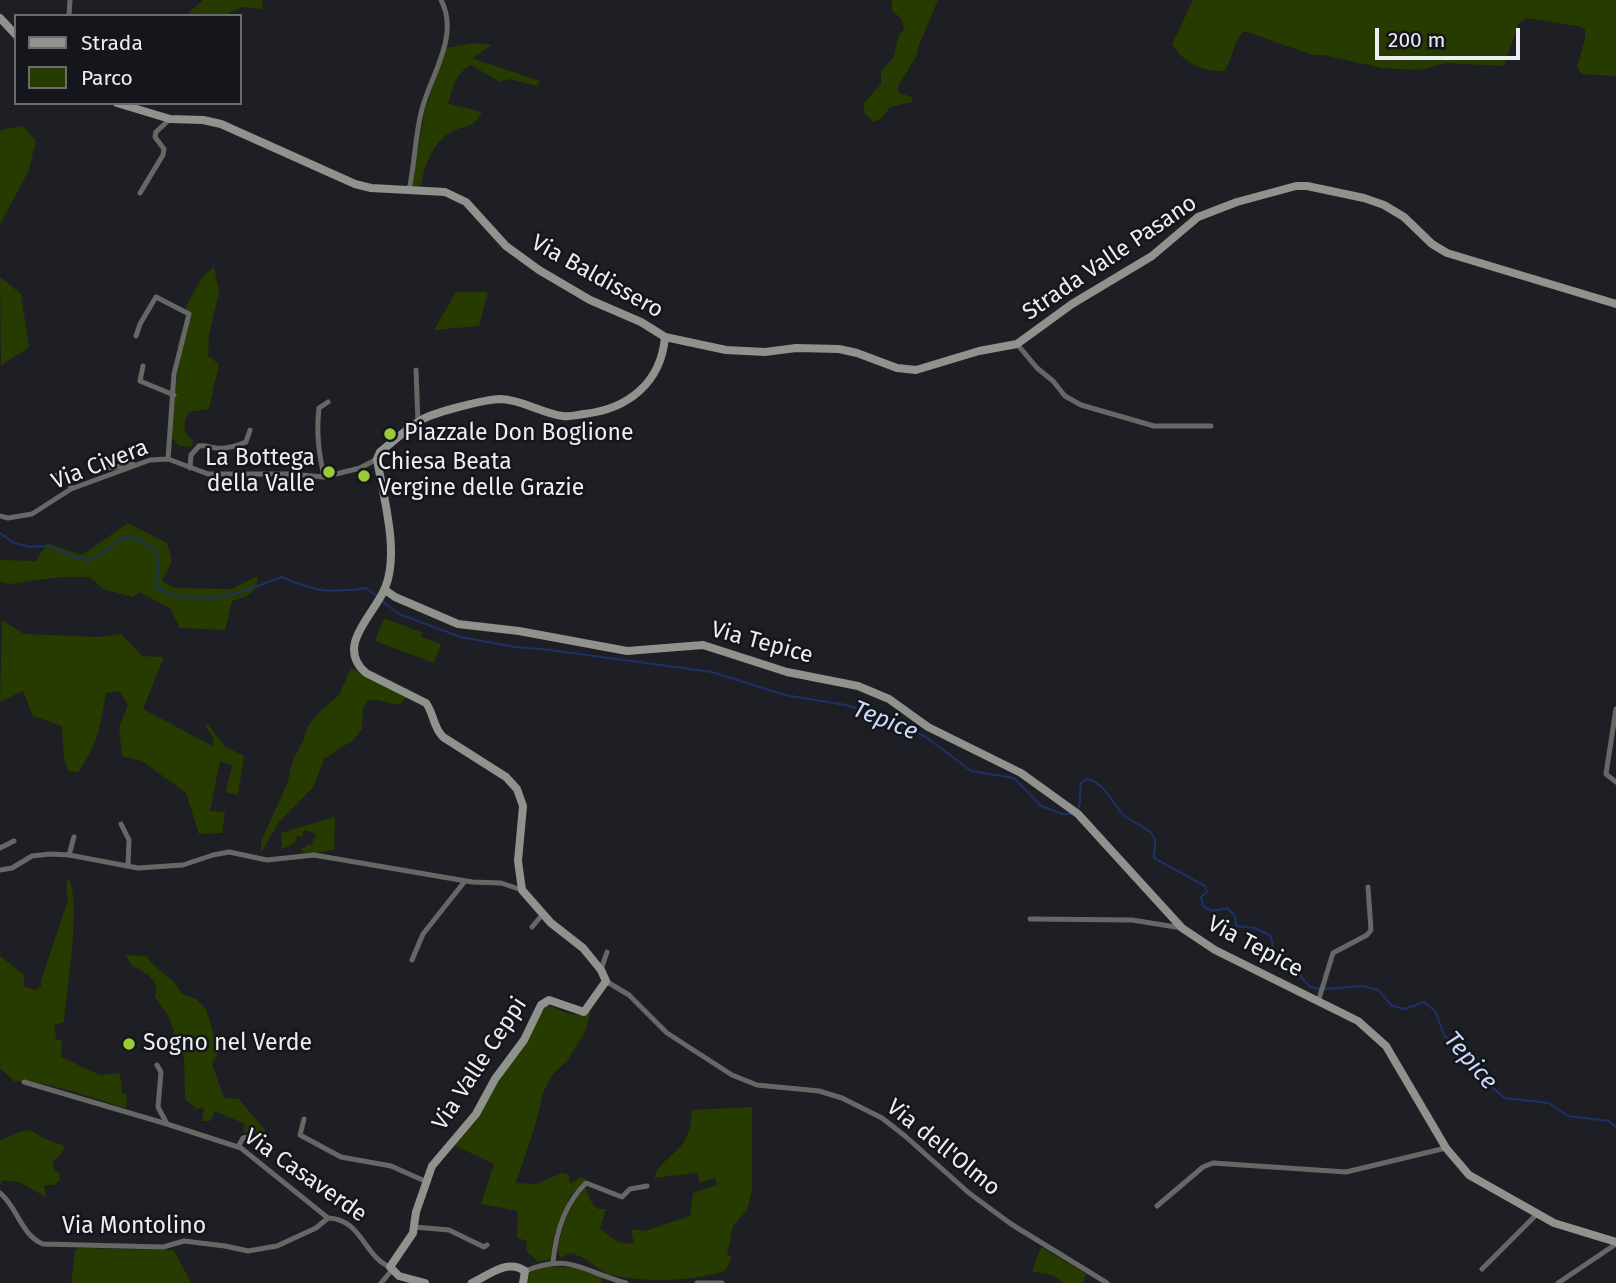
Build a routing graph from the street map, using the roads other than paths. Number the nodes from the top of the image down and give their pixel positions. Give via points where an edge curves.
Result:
1 (441, 0) edge
2 (0, 18) edge
3 (14, 33) edge
4 (124, 105) edge
5 (170, 119) junction
6 (409, 190) junction
7 (140, 193) dead end
8 (1616, 304) edge
9 (136, 336) dead end
10 (665, 337) junction
11 (1017, 344) junction
12 (142, 366) dead end
13 (416, 370) dead end
14 (174, 395) junction
15 (328, 402) dead end
16 (418, 422) junction
17 (1211, 426) dead end
18 (250, 430) dead end
19 (169, 459) junction
20 (377, 459) junction
21 (143, 463) junction
22 (108, 468) dead end
23 (190, 468) junction
24 (57, 475) dead end
25 (324, 477) junction
26 (71, 489) junction
27 (0, 516) edge
28 (383, 592) junction
29 (1616, 709) edge
30 (1616, 782) edge
31 (121, 824) dead end
32 (74, 837) dead end
33 (14, 841) dead end
34 (0, 848) edge
35 (69, 855) junction
36 (128, 866) junction
37 (0, 870) edge
38 (465, 881) junction
39 (1368, 887) dead end
40 (522, 890) junction
41 (543, 914) junction
42 (1030, 919) dead end
43 (532, 927) dead end
44 (1182, 928) junction
45 (607, 952) dead end
46 (412, 960) dead end
47 (601, 970) junction
48 (606, 984) junction
49 (1318, 1002) junction
50 (157, 1065) dead end
51 (24, 1082) dead end
52 (304, 1119) dead end
53 (167, 1124) junction
54 (248, 1137) dead end
55 (238, 1147) junction
56 (1446, 1148) junction
57 (427, 1182) junction
58 (646, 1186) dead end
59 (0, 1193) edge
60 (1157, 1206) dead end
61 (1537, 1214) junction
62 (328, 1219) junction
63 (414, 1227) junction
64 (1616, 1243) edge
65 (487, 1245) dead end
66 (552, 1262) junction
67 (391, 1269) junction
68 (1482, 1269) dead end
69 (525, 1271) junction
70 (381, 1283) edge
71 (425, 1283) edge
72 (472, 1283) edge
73 (523, 1283) edge
74 (626, 1283) edge
75 (697, 1283) edge
76 (722, 1283) edge
77 (1107, 1283) edge
78 (1558, 1283) edge

1 - 6 street via 447,29 422,110
2 - 3 street
4 - 5 street, Via Baldissero
5 - 6 street, Via Baldissero via 221,124 355,184
5 - 7 street via 156,132 164,149
6 - 10 street, Via Baldissero via 455,195 506,246 539,271
8 - 11 street, Strada Valle Pasano via 1447,253 1384,205 1302,186 1198,217 1153,256 1072,304
9 - 14 street via 156,297 189,314 174,374
10 - 11 street, Via Baldissero via 726,350 839,349 916,370
10 - 16 street via 655,374 636,396 599,413 565,416 499,399
11 - 17 street via 1065,396 1081,405 1154,426
12 - 14 street via 140,381
13 - 16 street
14 - 19 street
15 - 25 street via 319,408 317,429
16 - 20 street
18 - 23 street via 246,443 199,446 191,455
19 - 21 street, Via Civera
19 - 23 street, Via Civera
20 - 25 street, Via Civera
20 - 28 street via 391,555
21 - 22 street
21 - 26 street, Via Civera
23 - 25 street, Via Civera via 208,474
24 - 26 street via 67,472
26 - 27 street, Via Civera via 32,514
28 - 40 street via 354,644 358,667 426,703 443,737 517,789 523,806 518,861
28 - 44 street, Via Tepice via 449,622 469,626 627,652 703,645 787,672 858,685 889,699 928,727 1021,773 1078,814
29 - 30 street via 1606,774
31 - 36 street via 130,840
32 - 35 street
33 - 34 street
35 - 36 street
35 - 37 street via 32,856
36 - 38 street via 183,865 229,852 267,860 314,855
38 - 40 street via 501,883
38 - 46 street via 423,934
39 - 49 street via 1371,930 1332,953
40 - 41 street
41 - 43 street
41 - 47 street
42 - 44 street via 1132,920
44 - 49 street, Via Tepice via 1215,950
45 - 47 street
47 - 48 street
48 - 57 street, Via Valle Ceppi via 584,1012 549,1000 541,1005 476,1114 432,1166
48 - 77 street, Via dell'Olmo via 629,995 667,1033 732,1075 757,1085 830,1094 881,1118 990,1209
49 - 56 street, Via Tepice via 1358,1021 1386,1046
50 - 53 street via 161,1072 158,1107
51 - 53 street, Via Casaverde
52 - 57 street via 300,1135 341,1157 391,1166
53 - 55 street, Via Casaverde
54 - 55 street
55 - 62 street, Via Casaverde
56 - 60 street via 1346,1172 1213,1163
56 - 61 street, Via Tepice via 1469,1175
57 - 63 street, Via Valle Ceppi
58 - 66 street via 630,1189 622,1197 586,1183 572,1197 555,1240
59 - 62 street, Via Montolino via 34,1240 44,1244 163,1247 184,1241 248,1251 277,1246
61 - 64 street, Via Tepice
61 - 68 street
62 - 67 street, Via Casaverde via 339,1219 353,1228
63 - 65 street via 449,1230
63 - 67 street, Via Valle Ceppi
64 - 78 street
66 - 69 street
66 - 74 street via 586,1268
67 - 70 street
67 - 71 street
69 - 72 street via 500,1269
69 - 73 street
75 - 76 street

